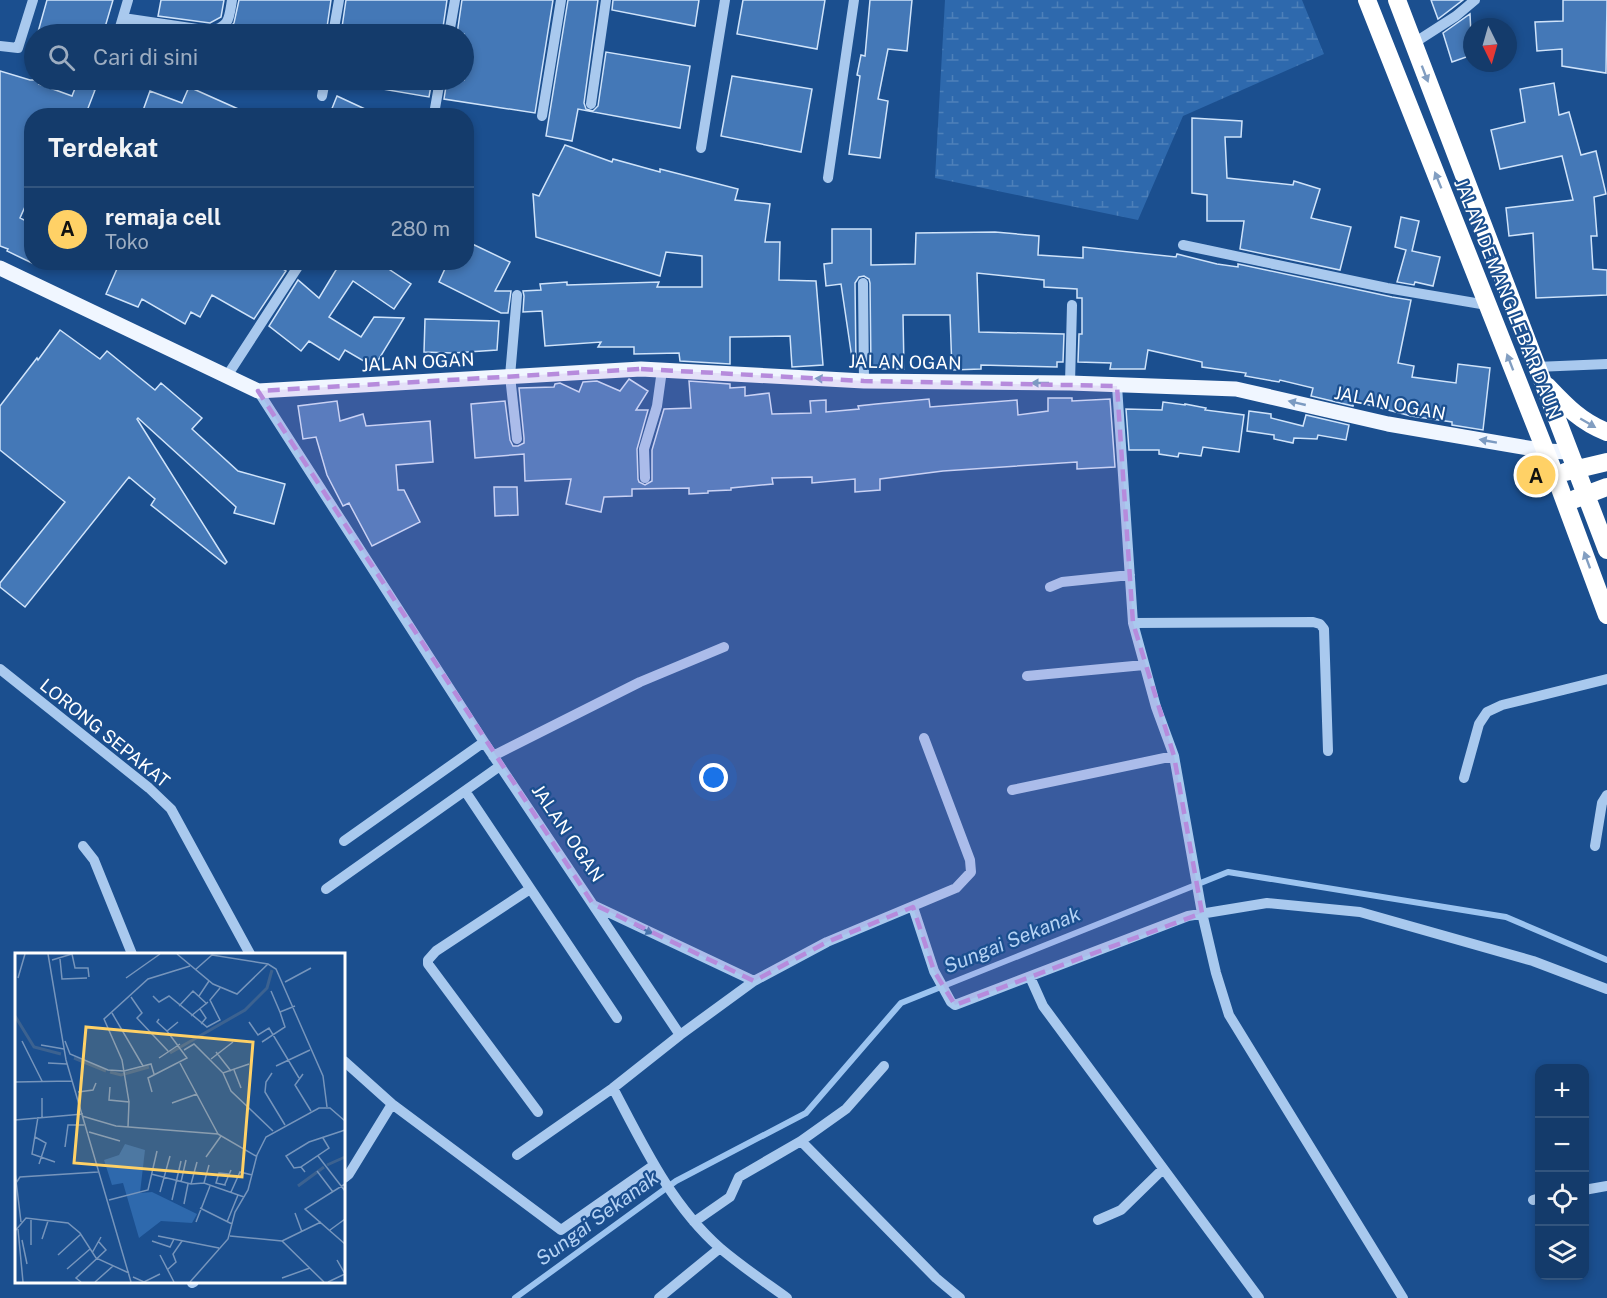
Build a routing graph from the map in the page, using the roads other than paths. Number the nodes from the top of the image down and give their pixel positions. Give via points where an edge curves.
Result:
1 (33, 0) edge
2 (128, 0) edge
3 (232, 0) edge
4 (339, 0) edge
5 (455, 0) edge
6 (561, 0) edge
7 (606, 0) edge
8 (725, 0) edge
9 (854, 0) edge
10 (1367, 0) edge
11 (1397, 0) edge
12 (1475, 0) edge
13 (123, 18) junction
14 (26, 24) edge
15 (121, 24) edge
16 (164, 24) edge
17 (225, 24) edge
18 (335, 24) edge
19 (451, 24) edge
20 (24, 29) edge
21 (1414, 43) junction
22 (0, 46) edge
23 (323, 90) edge
24 (438, 90) edge
25 (322, 96) dead end
26 (591, 105) dead end
27 (435, 108) edge
28 (543, 116) dead end
29 (701, 148) dead end
30 (828, 178) dead end
31 (1183, 245) dead end
32 (0, 268) edge
33 (296, 270) edge
34 (863, 283) dead end
35 (518, 295) dead end
36 (1072, 304) dead end
37 (1487, 305) junction
38 (1607, 364) edge
39 (662, 370) junction
40 (1539, 374) junction
41 (227, 376) junction
42 (510, 376) junction
43 (864, 381) junction
44 (1070, 383) junction
45 (1117, 386) junction
46 (258, 391) junction
47 (1607, 432) edge
48 (517, 439) dead end
49 (1546, 451) junction
50 (1569, 452) junction
51 (1607, 462) edge
52 (1575, 469) junction
53 (1555, 475) junction
54 (645, 478) dead end
55 (1607, 487) edge
56 (1585, 496) junction
57 (1565, 503) junction
58 (1607, 550) edge
59 (1130, 575) junction
60 (1050, 587) dead end
61 (1607, 615) edge
62 (1133, 623) junction
63 (724, 647) dead end
64 (1144, 665) junction
65 (0, 669) edge
66 (1028, 676) dead end
67 (1607, 679) edge
68 (924, 738) dead end
69 (484, 742) junction
70 (1328, 751) dead end
71 (494, 756) junction
72 (1174, 756) junction
73 (500, 766) junction
74 (1464, 778) dead end
75 (1012, 790) dead end
76 (465, 791) junction
77 (1607, 795) edge
78 (344, 841) dead end
79 (83, 846) dead end
80 (1594, 846) dead end
81 (326, 889) dead end
82 (530, 889) junction
83 (592, 904) junction
84 (913, 907) junction
85 (1201, 909) junction
86 (132, 953) edge
87 (249, 953) edge
88 (1030, 977) junction
89 (754, 981) junction
90 (1607, 989) edge
91 (616, 1018) dead end
92 (680, 1035) junction
93 (345, 1062) edge
94 (884, 1066) dead end
95 (613, 1088) junction
96 (392, 1104) junction
97 (538, 1112) dead end
98 (801, 1141) junction
99 (517, 1155) dead end
100 (654, 1165) junction
101 (1163, 1169) junction
102 (346, 1174) edge
103 (1607, 1186) edge
104 (1589, 1189) edge
105 (1098, 1220) dead end
106 (694, 1222) junction
107 (720, 1248) junction
108 (659, 1298) edge
109 (787, 1298) edge
110 (960, 1298) edge
111 (1259, 1298) edge
112 (1403, 1298) edge

1 - 14 street
2 - 13 street
3 - 17 street
4 - 18 street
5 - 19 street
6 - 28 street
7 - 26 street
8 - 29 street
9 - 30 street
37 -> 10 highway, JALAN DEMANG LEBAR DAUN
11 - 21 highway, JALAN DEMANG LEBAR DAUN
12 - 21 street
13 - 15 street
13 - 16 street
20 - 22 street via 18,48
21 -> 40 highway, JALAN DEMANG LEBAR DAUN
23 - 25 street
24 - 27 street
31 - 37 street
32 - 41 main road, JALAN OGAN
33 - 41 street
34 - 43 street
35 - 42 street
36 - 44 street
49 -> 37 highway, JALAN DEMANG LEBAR DAUN
38 - 40 street
39 - 42 main road, JALAN OGAN
43 -> 39 main road, JALAN OGAN
39 - 54 street via 657,406 644,449
40 -> 47 highway via 1573,413
40 - 50 highway, JALAN DEMANG LEBAR DAUN
41 - 46 main road, JALAN OGAN
42 - 46 main road, JALAN OGAN
42 - 48 street
44 -> 43 main road, JALAN OGAN
44 - 45 main road, JALAN OGAN
49 -> 45 main road, JALAN OGAN via 1388,424 1236,389
45 - 59 street
46 - 69 street, JALAN OGAN
49 - 50 main road, JALAN OGAN
49 - 53 highway, JALAN DEMANG LEBAR DAUN
50 - 52 highway, JALAN DEMANG LEBAR DAUN
51 - 52 highway
52 - 53 highway
52 - 56 highway, JALAN DEMANG LEBAR DAUN
53 - 57 highway, JALAN DEMANG LEBAR DAUN
55 - 56 highway
56 - 57 highway
56 - 58 highway, JALAN DEMANG LEBAR DAUN
61 -> 57 highway, JALAN DEMANG LEBAR DAUN
59 - 60 street via 1062,582
59 - 62 street
62 - 64 street
62 - 70 street via 1320,624 1324,629
63 - 71 street via 640,682
64 - 66 street
64 - 72 street
65 - 87 street, LORONG SEPAKAT via 171,809
67 - 74 street via 1487,712 1479,724
68 - 84 street via 970,860 971,872 956,888
69 - 71 street, JALAN OGAN
69 - 78 street
71 - 73 street, JALAN OGAN
72 - 75 street
72 - 85 street
73 - 76 street
73 - 83 street, JALAN OGAN
76 - 81 street
76 - 82 street
77 - 80 street via 1602,802
79 - 86 street via 94,860
82 - 91 street
82 - 97 street via 436,951 428,964
83 -> 89 street, JALAN OGAN
83 - 92 street, JALAN OGAN
84 - 88 street via 934,971 955,1005
84 - 89 street via 827,942
85 - 88 street
85 - 90 street via 1267,903 1360,912 1533,961
85 - 112 street via 1229,1015
88 - 101 street via 1043,1006
89 - 92 street
92 - 95 street
93 - 96 street
94 - 98 street via 846,1109
95 - 99 street
95 - 100 street
96 - 100 street via 561,1230
96 - 102 street
98 - 106 street via 739,1178 730,1197
98 - 110 street
100 - 106 street
101 - 105 street via 1120,1210
101 - 111 street
103 - 104 street
106 - 107 street
107 - 108 street
107 - 109 street

